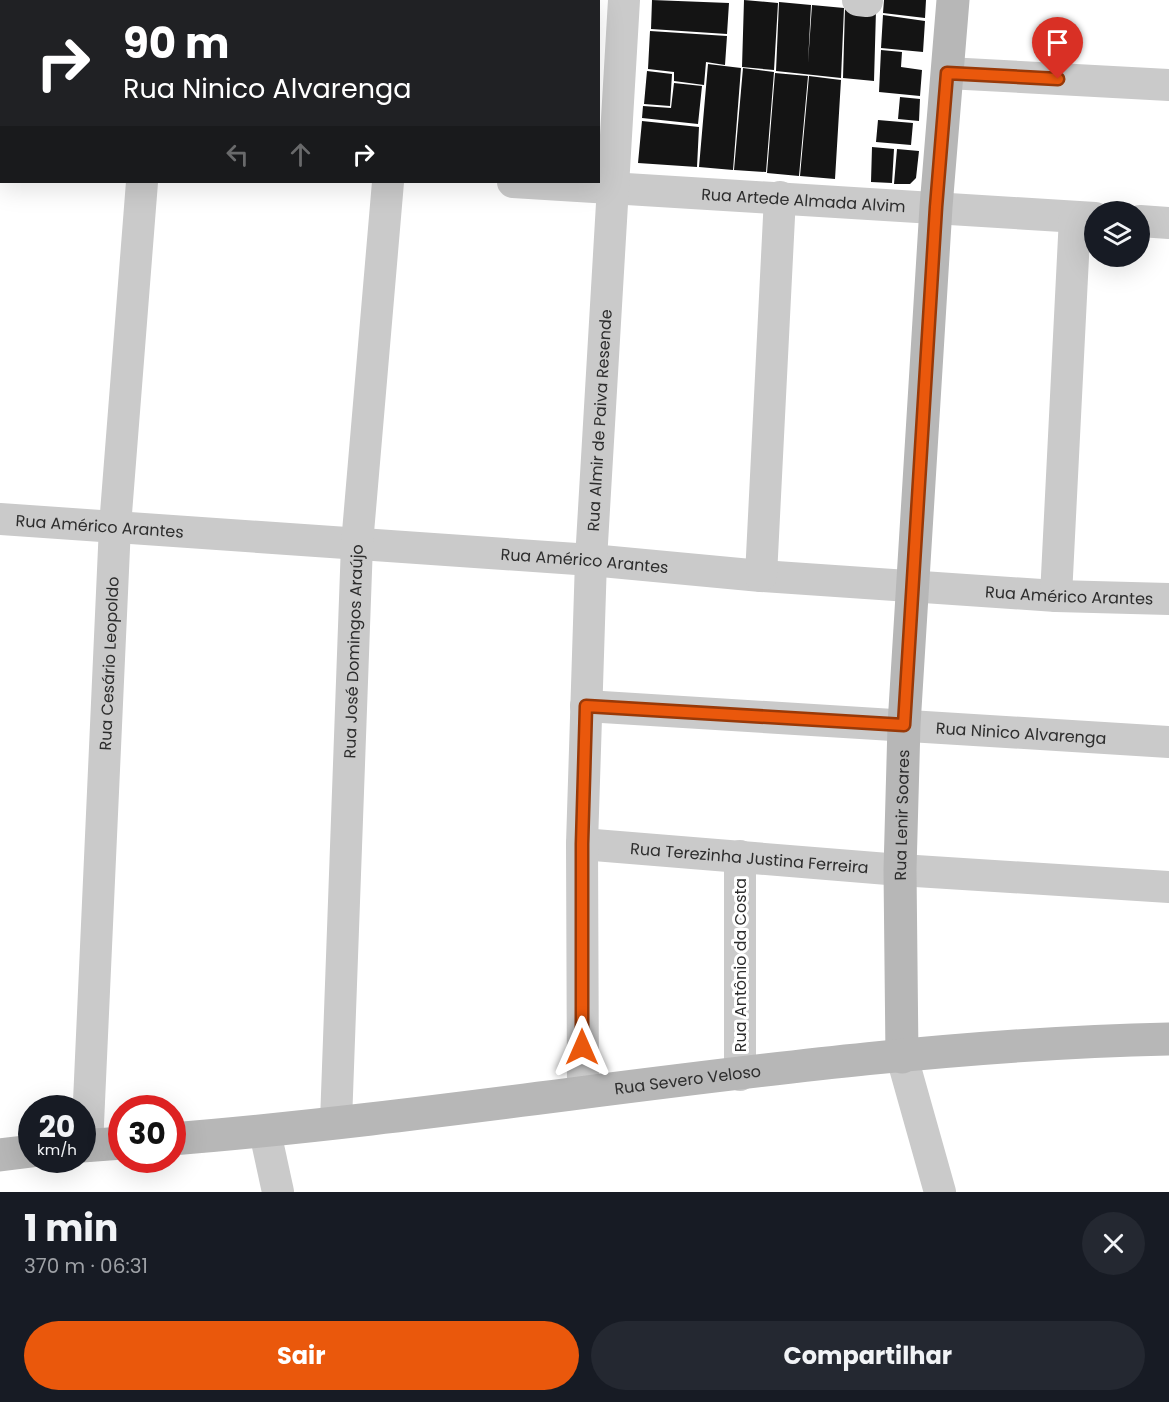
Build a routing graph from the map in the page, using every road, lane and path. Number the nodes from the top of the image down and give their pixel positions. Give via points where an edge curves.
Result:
1 (624, 0) edge
2 (858, 0) edge
3 (953, 0) edge
4 (867, 1) edge
5 (947, 73) junction
6 (1169, 84) edge
7 (142, 183) edge
8 (388, 183) edge
9 (530, 183) edge
10 (614, 188) junction
11 (780, 197) junction
12 (936, 207) junction
13 (1084, 218) edge
14 (1150, 222) edge
15 (1169, 223) edge
16 (1084, 231) edge
17 (0, 519) edge
18 (115, 526) junction
19 (357, 544) junction
20 (591, 560) junction
21 (761, 576) junction
22 (913, 587) junction
23 (1056, 597) junction
24 (1169, 599) edge
25 (586, 706) junction
26 (904, 725) junction
27 (1169, 742) edge
28 (582, 844) junction
29 (740, 856) junction
30 (900, 870) junction
31 (1169, 887) edge
32 (1169, 1039) edge
33 (902, 1057) junction
34 (740, 1075) junction
35 (583, 1092) junction
36 (87, 1095) edge
37 (336, 1122) junction
38 (265, 1132) junction
39 (186, 1138) edge
40 (18, 1153) edge
41 (0, 1155) edge
42 (278, 1192) edge
43 (940, 1192) edge

1 - 10 street, Rua Almir de Paiva Resende
2 - 4 street
3 - 5 street, Rua Lenir Soares
5 - 6 street
5 - 12 street, Rua Lenir Soares
7 - 18 street, Rua Cesário Leopoldo
8 - 19 street, Rua José Domingos Araújo
9 - 10 street, Rua Artede Almada Alvim
10 - 11 street, Rua Artede Almada Alvim
10 - 20 street, Rua Almir de Paiva Resende
11 - 12 street, Rua Artede Almada Alvim
11 - 21 street
12 - 13 street, Rua Artede Almada Alvim
12 - 22 street, Rua Lenir Soares
14 - 15 street
16 - 23 street
17 - 18 street, Rua Américo Arantes
18 - 19 street, Rua Américo Arantes
18 - 36 street, Rua Cesário Leopoldo
19 - 20 street, Rua Américo Arantes
19 - 37 street, Rua José Domingos Araújo
20 - 21 street, Rua Américo Arantes
20 - 25 street, Rua Almir de Paiva Resende
21 - 22 street, Rua Américo Arantes
22 - 23 street, Rua Américo Arantes
22 - 26 street, Rua Lenir Soares
23 - 24 street, Rua Américo Arantes
25 - 26 street, Rua Ninico Alvarenga
25 - 28 street, Rua Almir de Paiva Resende
26 - 27 street, Rua Ninico Alvarenga
26 - 30 street, Rua Lenir Soares
28 - 29 street, Rua Terezinha Justina Ferreira
28 - 35 street, Rua Almir de Paiva Resende
29 - 30 street, Rua Terezinha Justina Ferreira
29 - 34 street, Rua Antônio da Costa
30 - 31 street, Rua Terezinha Justina Ferreira
30 - 33 street, Rua Lenir Soares
32 - 33 street, Rua Severo Veloso
33 - 34 street, Rua Severo Veloso
33 - 43 street
34 - 35 street, Rua Severo Veloso
35 - 37 street, Rua Severo Veloso
37 - 38 street, Rua Severo Veloso
38 - 39 street, Rua Severo Veloso
38 - 42 street
40 - 41 street

